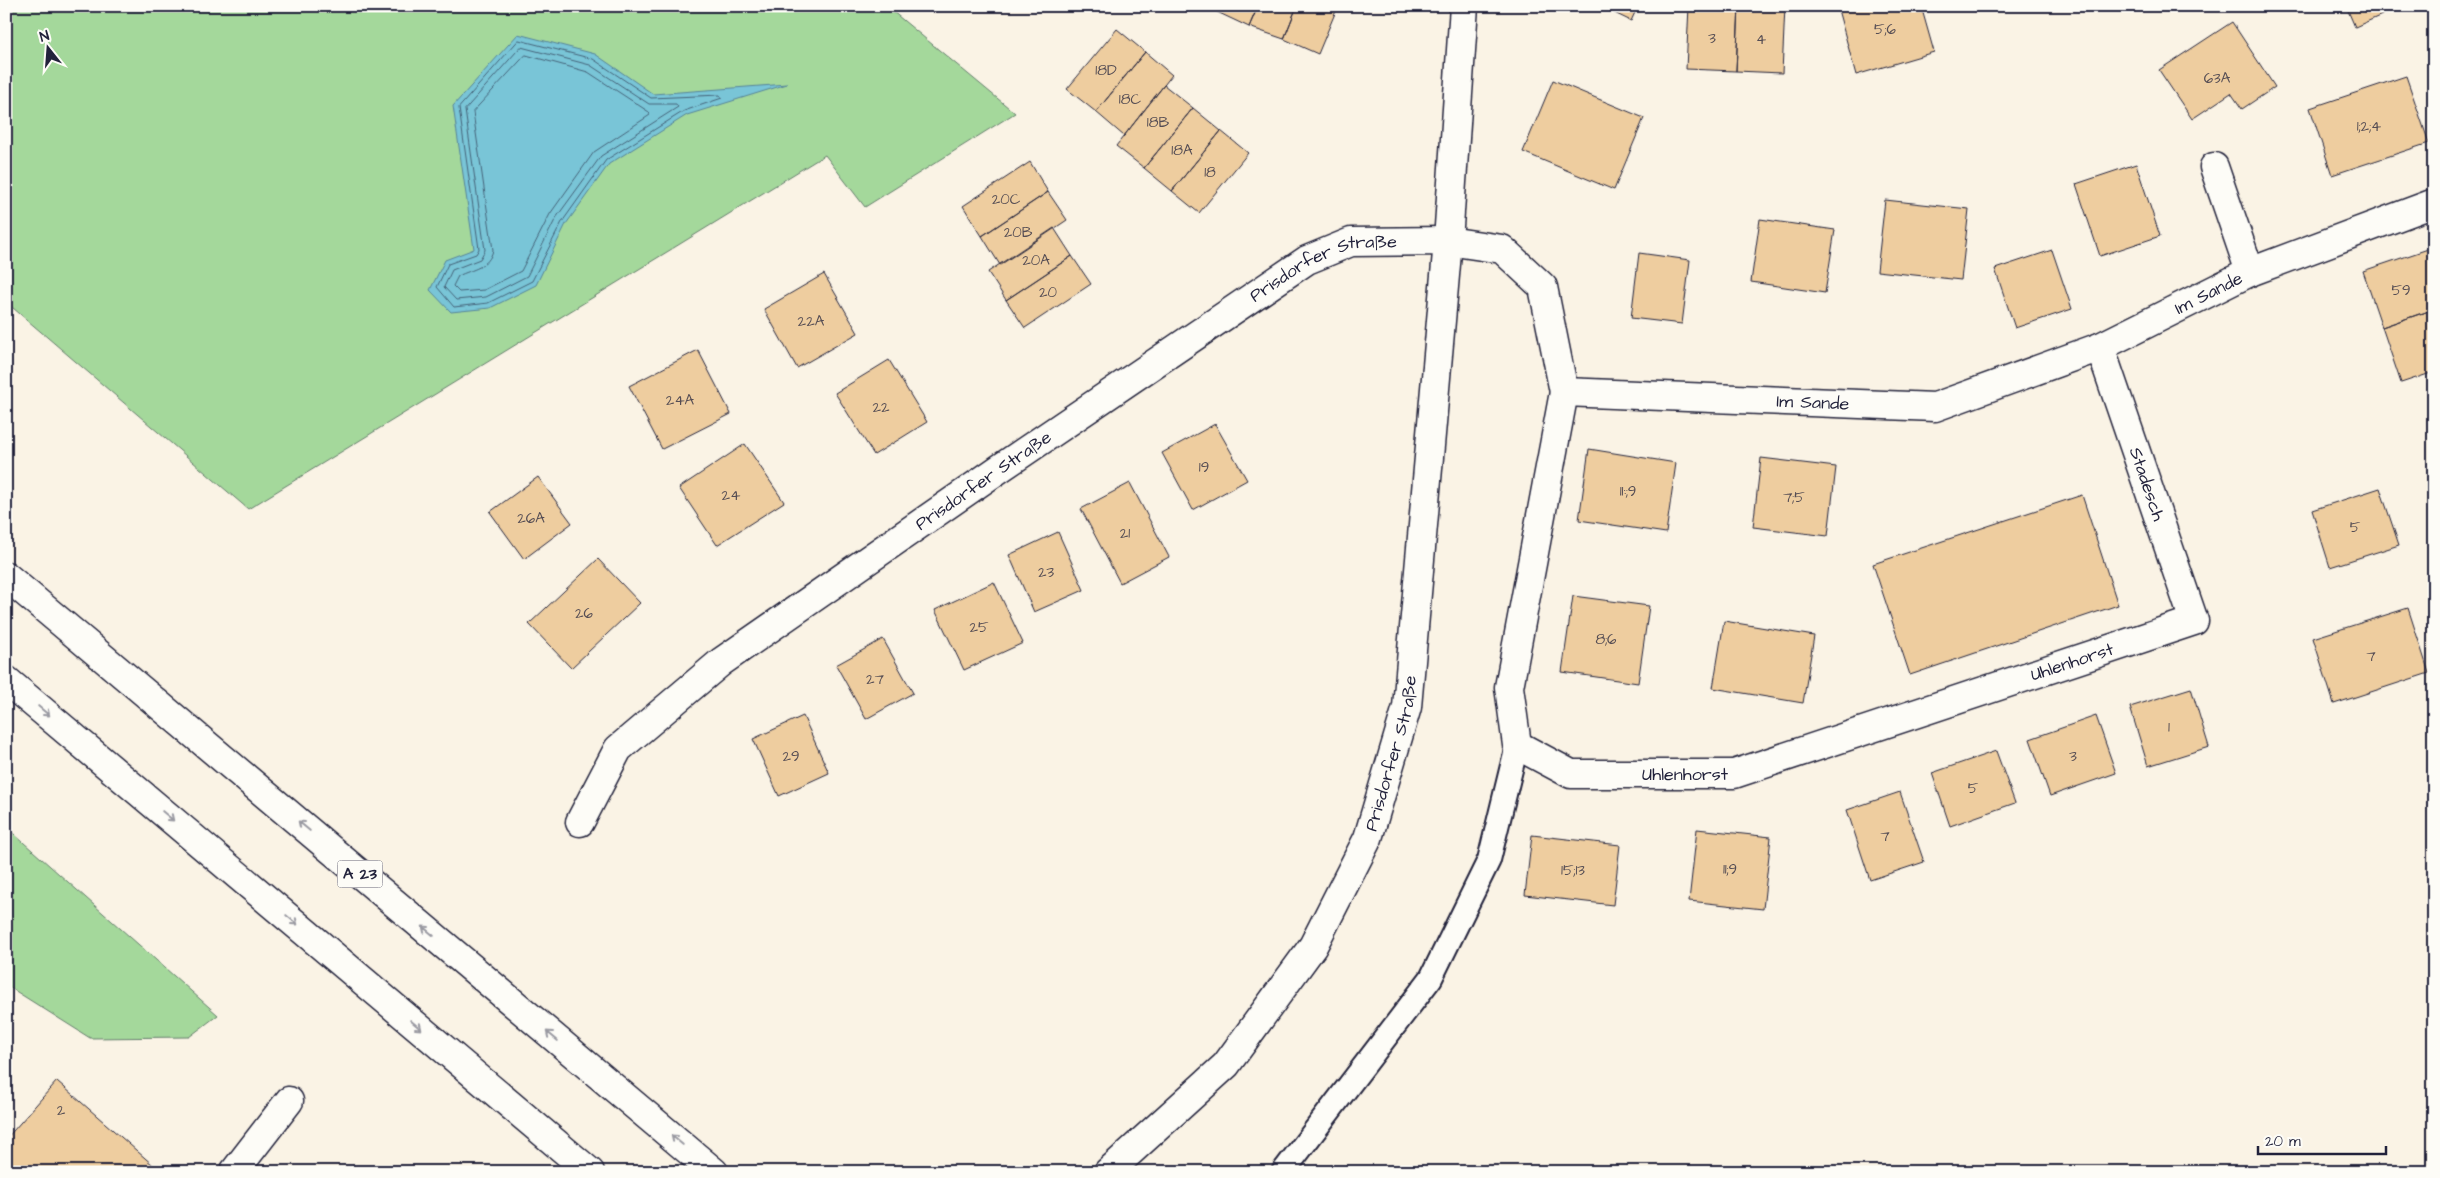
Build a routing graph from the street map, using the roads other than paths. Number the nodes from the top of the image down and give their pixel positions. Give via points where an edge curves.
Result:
1 (1464, 6) edge
2 (2214, 167) dead end
3 (2434, 203) edge
4 (1448, 241) junction
5 (2250, 272) junction
6 (2100, 347) junction
7 (1564, 392) junction
8 (6, 576) edge
9 (2194, 621) joint
10 (6, 680) edge
11 (1517, 745) junction
12 (580, 822) dead end
13 (289, 1101) dead end
14 (234, 1172) edge
15 (590, 1172) edge
16 (714, 1172) edge
17 (1108, 1172) edge
18 (1282, 1172) edge

1 - 4 main road, Prisdorfer Straße
2 - 5 main road, Im Sande
3 - 5 main road, Im Sande
4 - 7 main road via 1502,249 1543,287
4 - 12 main road, Prisdorfer Straße via 1351,242 1307,260 721,662 618,749
4 - 17 main road, Prisdorfer Straße via 1407,707 1368,838 1313,946 1226,1065
5 - 6 main road, Im Sande
6 - 7 main road, Im Sande via 1934,408
6 - 9 main road, Stadesch
7 - 11 main road via 1509,687
16 -> 8 main road, A 23
9 - 11 main road, Uhlenhorst via 1734,774 1571,774
10 -> 15 main road
11 - 18 lane via 1490,860 1430,978
13 - 14 main road

